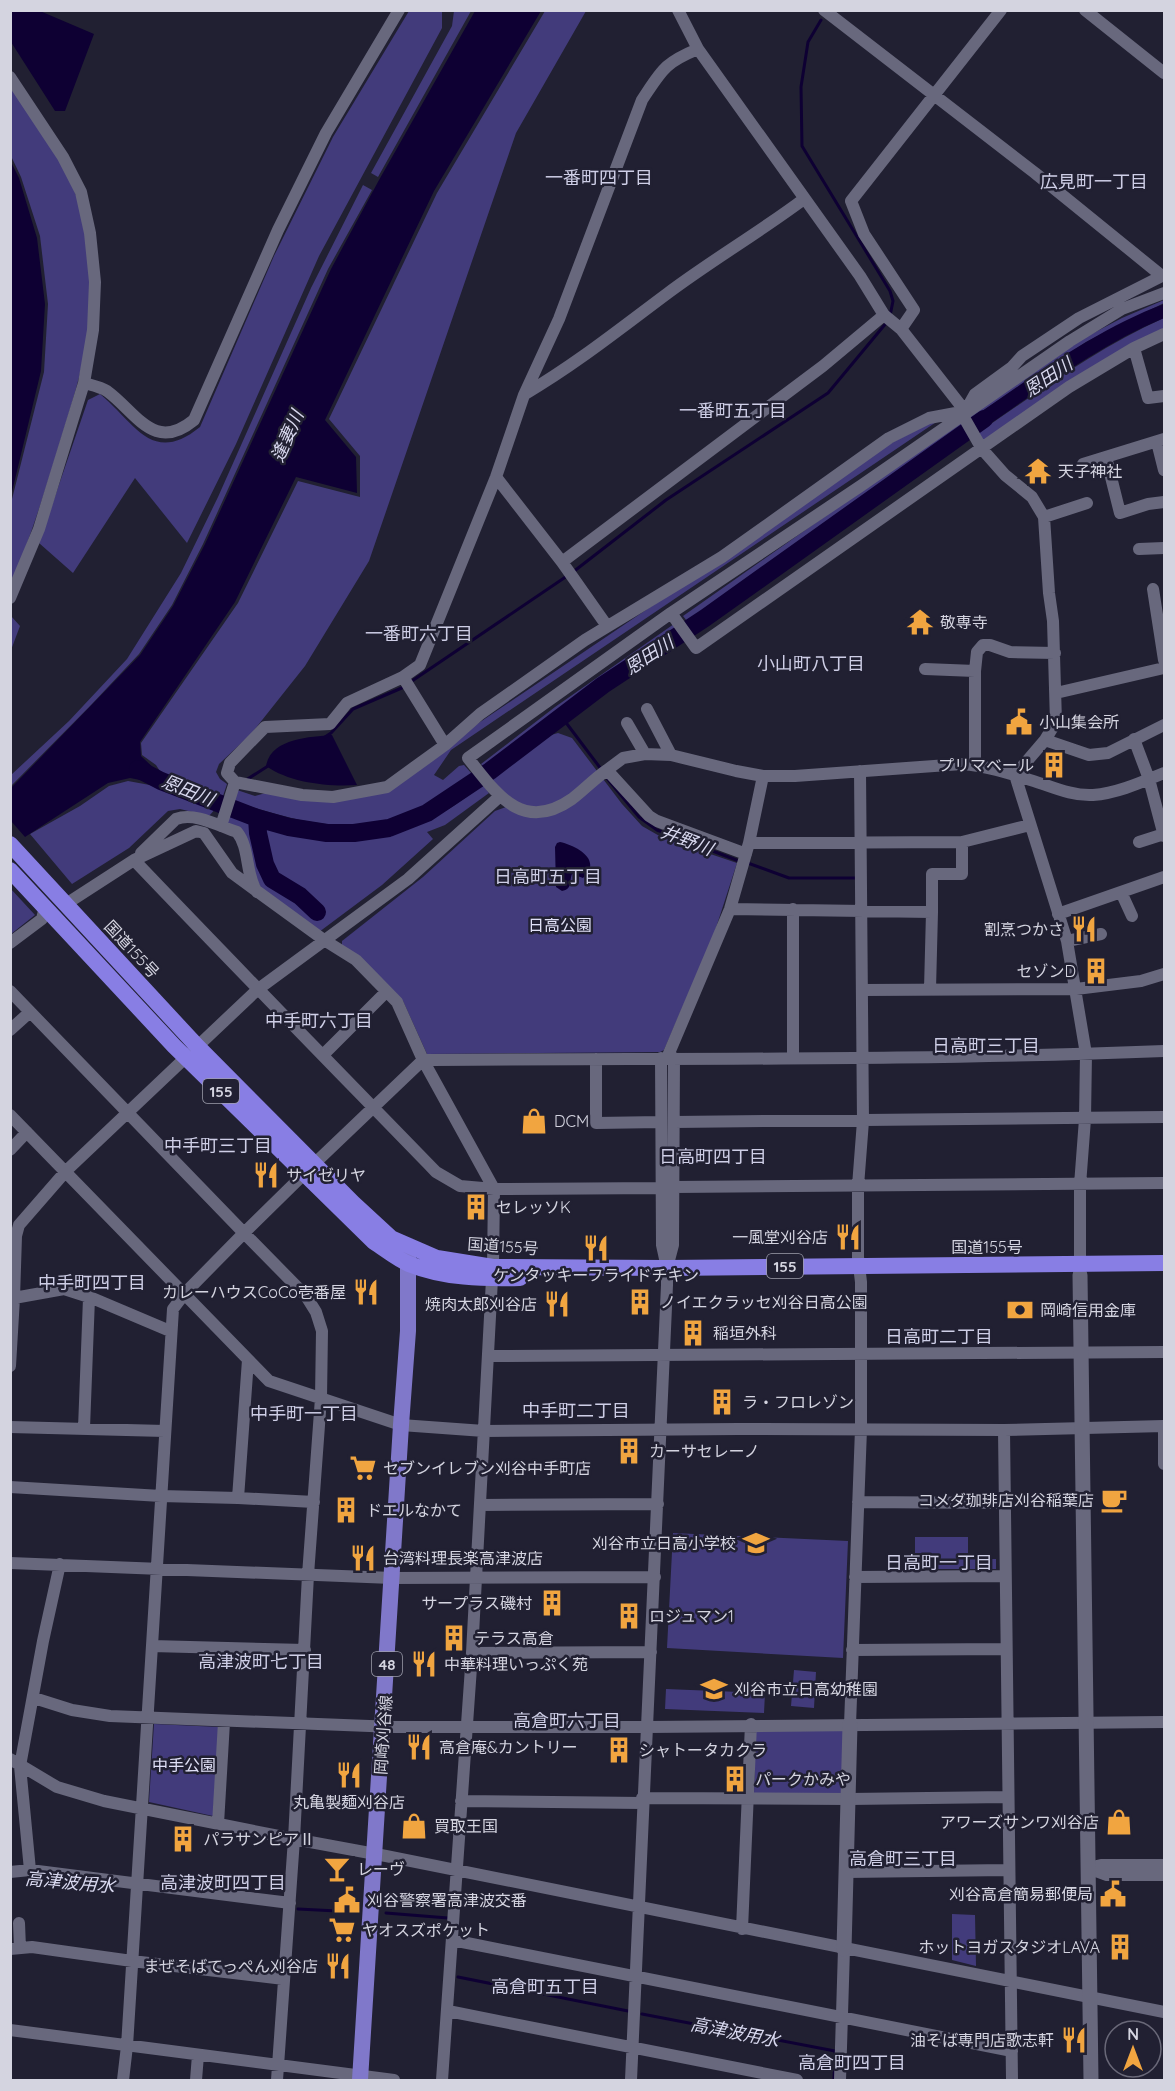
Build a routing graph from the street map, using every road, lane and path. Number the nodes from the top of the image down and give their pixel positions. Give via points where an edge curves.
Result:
1 (399, 10) edge
2 (678, 10) edge
3 (824, 10) edge
4 (1002, 10) edge
5 (1085, 10) edge
6 (698, 49) junction
7 (1164, 73) edge
8 (10, 77) edge
9 (934, 95) junction
10 (804, 199) junction
11 (1164, 276) edge
12 (1164, 293) edge
13 (891, 320) junction
14 (1164, 334) edge
15 (1134, 348) junction
16 (84, 383) junction
17 (524, 394) junction
18 (1164, 396) edge
19 (964, 413) junction
20 (1161, 441) edge
21 (982, 449) junction
22 (1106, 457) junction
23 (1083, 464) dead end
24 (1164, 470) edge
25 (496, 477) junction
26 (1164, 502) edge
27 (1088, 503) dead end
28 (1044, 517) junction
29 (1164, 548) edge
30 (1139, 549) dead end
31 (564, 565) junction
32 (1154, 589) dead end
33 (10, 598) edge
34 (671, 613) junction
35 (607, 626) junction
36 (1054, 653) junction
37 (1164, 660) edge
38 (1164, 668) edge
39 (925, 669) dead end
40 (975, 671) junction
41 (403, 678) junction
42 (1056, 693) junction
43 (647, 709) dead end
44 (627, 723) dead end
45 (1164, 725) edge
46 (1134, 739) junction
47 (1045, 740) junction
48 (445, 745) junction
49 (645, 754) junction
50 (671, 755) junction
51 (975, 765) junction
52 (860, 771) junction
53 (604, 772) junction
54 (1164, 773) edge
55 (1016, 775) junction
56 (763, 776) junction
57 (1149, 779) junction
58 (235, 782) junction
59 (496, 793) junction
60 (1030, 825) junction
61 (220, 826) junction
62 (1164, 833) edge
63 (962, 842) junction
64 (1139, 842) dead end
65 (10, 844) edge
66 (861, 844) junction
67 (746, 855) junction
68 (134, 860) junction
69 (10, 870) edge
70 (1164, 877) edge
71 (1121, 892) junction
72 (258, 894) junction
73 (63, 901) junction
74 (45, 907) junction
75 (730, 909) junction
76 (793, 909) junction
77 (862, 911) junction
78 (932, 912) junction
79 (1058, 914) junction
80 (1132, 916) dead end
81 (1101, 934) dead end
82 (324, 940) junction
83 (1067, 941) junction
84 (10, 943) edge
85 (1164, 974) edge
86 (930, 989) junction
87 (1076, 989) junction
88 (257, 990) junction
89 (862, 990) junction
90 (10, 991) edge
91 (386, 992) junction
92 (30, 1012) junction
93 (10, 1030) edge
94 (1164, 1051) edge
95 (192, 1052) junction
96 (1086, 1054) junction
97 (323, 1055) junction
98 (862, 1057) junction
99 (667, 1058) junction
100 (793, 1058) junction
101 (597, 1059) junction
102 (423, 1060) junction
103 (373, 1107) junction
104 (127, 1112) junction
105 (10, 1115) edge
106 (1164, 1117) edge
107 (1085, 1119) junction
108 (863, 1121) junction
109 (668, 1122) junction
110 (27, 1132) junction
111 (10, 1150) edge
112 (309, 1169) junction
113 (66, 1171) junction
114 (1164, 1183) edge
115 (1080, 1185) junction
116 (858, 1186) junction
117 (668, 1187) junction
118 (494, 1189) junction
119 (15, 1221) edge
120 (244, 1233) junction
121 (408, 1255) junction
122 (1164, 1263) edge
123 (860, 1270) junction
124 (1080, 1270) junction
125 (493, 1273) junction
126 (667, 1273) junction
127 (1164, 1273) edge
128 (185, 1293) junction
129 (14, 1298) junction
130 (89, 1298) junction
131 (12, 1315) edge
132 (170, 1331) junction
133 (1164, 1352) edge
134 (862, 1353) junction
135 (1082, 1353) junction
136 (664, 1354) junction
137 (489, 1356) junction
138 (248, 1360) junction
139 (10, 1366) edge
140 (321, 1398) junction
141 (401, 1425) junction
142 (1164, 1426) edge
143 (10, 1427) edge
144 (1083, 1427) junction
145 (84, 1428) junction
146 (861, 1429) junction
147 (661, 1430) junction
148 (1004, 1430) junction
149 (165, 1431) junction
150 (484, 1431) junction
151 (1164, 1464) edge
152 (10, 1487) edge
153 (161, 1496) junction
154 (238, 1498) junction
155 (314, 1502) junction
156 (858, 1502) junction
157 (1004, 1503) junction
158 (658, 1504) junction
159 (481, 1505) junction
160 (10, 1563) edge
161 (60, 1564) junction
162 (158, 1570) junction
163 (308, 1575) junction
164 (1005, 1576) junction
165 (655, 1577) junction
166 (855, 1577) junction
167 (392, 1578) junction
168 (475, 1579) junction
169 (152, 1646) junction
170 (1006, 1649) junction
171 (305, 1650) junction
172 (852, 1650) junction
173 (651, 1652) junction
174 (472, 1653) junction
175 (34, 1698) junction
176 (147, 1718) junction
177 (224, 1722) junction
178 (1087, 1722) junction
179 (1164, 1722) edge
180 (1007, 1723) junction
181 (301, 1724) junction
182 (751, 1724) junction
183 (850, 1725) junction
184 (383, 1727) junction
185 (466, 1727) junction
186 (648, 1727) junction
187 (15, 1763) edge
188 (1007, 1797) junction
189 (748, 1799) junction
190 (849, 1799) junction
191 (642, 1800) junction
192 (461, 1801) junction
193 (141, 1808) junction
194 (218, 1824) junction
195 (294, 1839) junction
196 (375, 1854) junction
197 (1164, 1865) edge
198 (1088, 1868) junction
199 (30, 1870) junction
200 (458, 1870) junction
201 (1008, 1870) junction
202 (10, 1872) edge
203 (846, 1872) junction
204 (1164, 1875) edge
205 (137, 1883) junction
206 (290, 1903) junction
207 (639, 1908) junction
208 (19, 1923) dead end
209 (742, 1929) junction
210 (452, 1940) junction
211 (15, 1948) edge
212 (844, 1949) junction
213 (132, 1961) junction
214 (636, 1977) junction
215 (284, 1979) junction
216 (1011, 1982) junction
217 (1091, 1998) junction
218 (448, 2011) junction
219 (1164, 2012) edge
220 (842, 2017) junction
221 (10, 2030) edge
222 (127, 2046) junction
223 (633, 2047) junction
224 (1012, 2051) junction
225 (198, 2055) junction
226 (279, 2065) junction
227 (361, 2078) edge
228 (123, 2080) edge
229 (196, 2080) edge
230 (277, 2080) edge
231 (394, 2080) edge
232 (442, 2080) edge
233 (631, 2080) edge
234 (797, 2080) edge
235 (840, 2080) edge
236 (1012, 2080) edge
237 (1091, 2080) edge

1 - 16 street via 326,133 278,230 194,420 181,431 150,430 105,389
2 - 6 street
3 - 9 street
4 - 9 street
5 - 7 street
6 - 10 street
6 - 17 street via 668,64 642,100 559,319
8 - 16 street via 63,157 81,192 95,282 93,330
9 - 11 street
9 - 13 street via 851,201 864,234 914,310
10 - 13 street
10 - 17 street via 669,291 557,375
11 - 19 street via 1079,318 1022,356 975,394
12 - 19 street via 1122,309
13 - 19 street
13 - 31 street via 813,373
14 - 15 street
15 - 18 street via 1148,398
15 - 21 street via 1069,387
16 - 33 street via 39,529
17 - 25 street
19 - 21 street
19 - 34 street
19 - 35 street via 929,418 889,438 722,556
20 - 22 street
20 - 24 street
21 - 28 street via 1032,497
21 - 34 street via 696,648
22 - 23 street
22 - 26 street via 1120,513
25 - 31 street
25 - 41 street via 420,665
27 - 28 street
28 - 36 street
29 - 30 street
31 - 35 street
32 - 37 street
34 - 59 street via 468,758
35 - 48 street via 489,708
36 - 40 street via 1010,652 983,645 977,652
36 - 42 street
38 - 42 street
39 - 40 street
40 - 51 street
41 - 48 street
41 - 58 street via 347,703 330,724 265,727 227,768 229,778
42 - 47 street via 1056,722
43 - 50 street
44 - 49 street
45 - 46 street
46 - 47 street via 1108,753 1089,755
46 - 57 street
47 - 55 street
48 - 58 street via 387,787 365,791 302,795
49 - 50 street
49 - 53 street via 623,758
50 - 56 street
51 - 52 street
51 - 55 street
52 - 56 street
52 - 66 street
53 - 59 street via 574,798 541,812 524,812
53 - 67 street via 657,821
54 - 57 street
55 - 57 street via 1074,794 1092,795 1115,792
55 - 60 street
56 - 67 street
57 - 62 street
58 - 61 street
59 - 82 street via 408,879
60 - 63 street
60 - 79 street
61 - 68 street via 192,817 176,819
61 - 72 street via 242,837 248,870
62 - 64 street
63 - 66 street
63 - 78 street via 962,874 932,874
65 - 73 highway, 国道155号 / 155
66 - 67 street
66 - 77 street
67 - 75 street
68 - 72 street via 196,831 204,833 232,873
68 - 73 street
68 - 88 street
69 - 74 highway, 国道155号 / 155
70 - 71 street
71 - 79 street
71 - 80 street
72 - 82 street
73 - 95 highway, 国道155号 / 155
74 - 84 street via 42,920
74 - 95 highway, 国道155号 / 155 via 124,994
75 - 76 street
75 - 99 street
76 - 77 street
76 - 100 street
77 - 78 street
77 - 89 street
78 - 86 street
79 - 83 street
81 - 83 street
82 - 88 street
82 - 91 street via 356,960
83 - 87 street
85 - 87 street via 1141,981
86 - 87 street
86 - 89 street
87 - 96 street
88 - 95 street
88 - 97 street
89 - 98 street
90 - 92 street
91 - 97 street
91 - 102 street via 397,1002
92 - 93 street
92 - 104 street
94 - 96 street
95 - 104 street
95 - 112 highway, 国道155号 / 155
96 - 98 street
96 - 107 street
97 - 103 street
98 - 100 street
98 - 108 street
99 - 100 street
99 - 101 street
99 - 109 street
101 - 102 street
101 - 109 street via 596,1123
102 - 103 street
102 - 118 street
103 - 112 street
103 - 118 street via 436,1172 460,1186
104 - 113 street
104 - 120 street
105 - 110 street
106 - 107 street
107 - 108 street
107 - 115 street
108 - 109 street
108 - 116 street
109 - 117 street
110 - 111 street
110 - 113 street
112 - 120 street
112 - 121 highway, 国道155号 / 155 via 374,1242
113 - 119 street
113 - 128 street
114 - 115 street
115 - 116 street
115 - 124 street
116 - 117 street
116 - 123 street
117 - 118 street
117 - 126 street via 662,1248
118 - 125 street
119 - 129 street
120 - 128 street
120 - 140 street via 306,1296 316,1312 322,1332
121 - 125 highway, 国道155号 / 155 via 437,1273
121 - 141 main road, 岡崎刈谷線 / 48 via 408,1332
122 - 124 highway, 国道155号 / 155
123 - 124 highway, 国道155号 / 155
123 - 126 highway, 国道155号 / 155
123 - 134 street
124 - 127 highway, 国道155号 / 155
124 - 135 street
125 - 126 highway, 国道155号 / 155
125 - 137 street
126 - 136 street
128 - 132 street via 173,1309
128 - 138 street
129 - 130 street via 64,1289
129 - 131 street
130 - 132 street
130 - 145 street
131 - 139 street
132 - 149 street
133 - 135 street
134 - 135 street
134 - 136 street
134 - 146 street
135 - 144 street
136 - 137 street
136 - 147 street
137 - 150 street
138 - 140 street via 269,1381
138 - 154 street
140 - 141 street
140 - 155 street
141 - 150 street
141 - 167 main road, 岡崎刈谷線 / 48
142 - 144 street
142 - 151 street
143 - 145 street
144 - 148 street
144 - 178 street
145 - 149 street
146 - 147 street
146 - 148 street
146 - 156 street
147 - 150 street
147 - 158 street
148 - 157 street
149 - 153 street
150 - 159 street
152 - 153 street
153 - 154 street
153 - 162 street
154 - 155 street
155 - 163 street
156 - 157 street
156 - 166 street
157 - 164 street
158 - 159 street
158 - 165 street
159 - 168 street
160 - 161 street
161 - 162 street
161 - 175 street
162 - 163 street
162 - 169 street
163 - 167 street
163 - 171 street
164 - 166 street
164 - 170 street
165 - 168 street
165 - 173 street
166 - 172 street
167 - 168 street
167 - 184 main road, 岡崎刈谷線 / 48
168 - 174 street
169 - 171 street
169 - 176 street
170 - 172 street
170 - 180 street
171 - 181 street
172 - 183 street
173 - 174 street
173 - 186 street
174 - 185 street
175 - 176 street via 72,1710
175 - 187 street
176 - 177 street
176 - 193 street
177 - 181 street
177 - 194 street
178 - 179 street
178 - 180 street
178 - 198 street
180 - 183 street
180 - 188 street
181 - 184 street
181 - 195 street
182 - 183 street
182 - 186 street
182 - 189 street
183 - 190 street
184 - 185 street
184 - 196 main road, 岡崎刈谷線 / 48
185 - 186 street
185 - 192 street
186 - 191 street
187 - 193 street via 57,1787
187 - 199 street
188 - 190 street
188 - 201 street
189 - 190 street
189 - 191 street
189 - 209 street
190 - 203 street
191 - 192 street
191 - 207 street
192 - 200 street
193 - 194 street
193 - 205 street
194 - 195 street
195 - 196 street
195 - 206 street
196 - 200 street
196 - 227 main road, 岡崎刈谷線 / 48
197 - 198 street
198 - 204 street via 1107,1875
198 - 217 street
199 - 202 street
199 - 205 street
200 - 207 street
200 - 210 street
201 - 203 street
201 - 216 street
203 - 212 street
205 - 206 street
205 - 213 street
206 - 215 street
207 - 209 street
207 - 214 street
208 - 211 street
209 - 212 street
210 - 214 street
210 - 218 street
211 - 213 street
212 - 216 street
212 - 220 street
213 - 215 street
213 - 222 street
214 - 220 street
214 - 223 street
215 - 226 street
216 - 217 street
216 - 224 street
217 - 219 street
217 - 237 street
218 - 223 street
218 - 232 street
220 - 224 street
220 - 235 street
221 - 222 street
222 - 225 street
222 - 228 street
223 - 233 street
223 - 234 street
224 - 236 street
225 - 226 street
225 - 229 street
226 - 227 street
226 - 230 street
227 - 231 street

